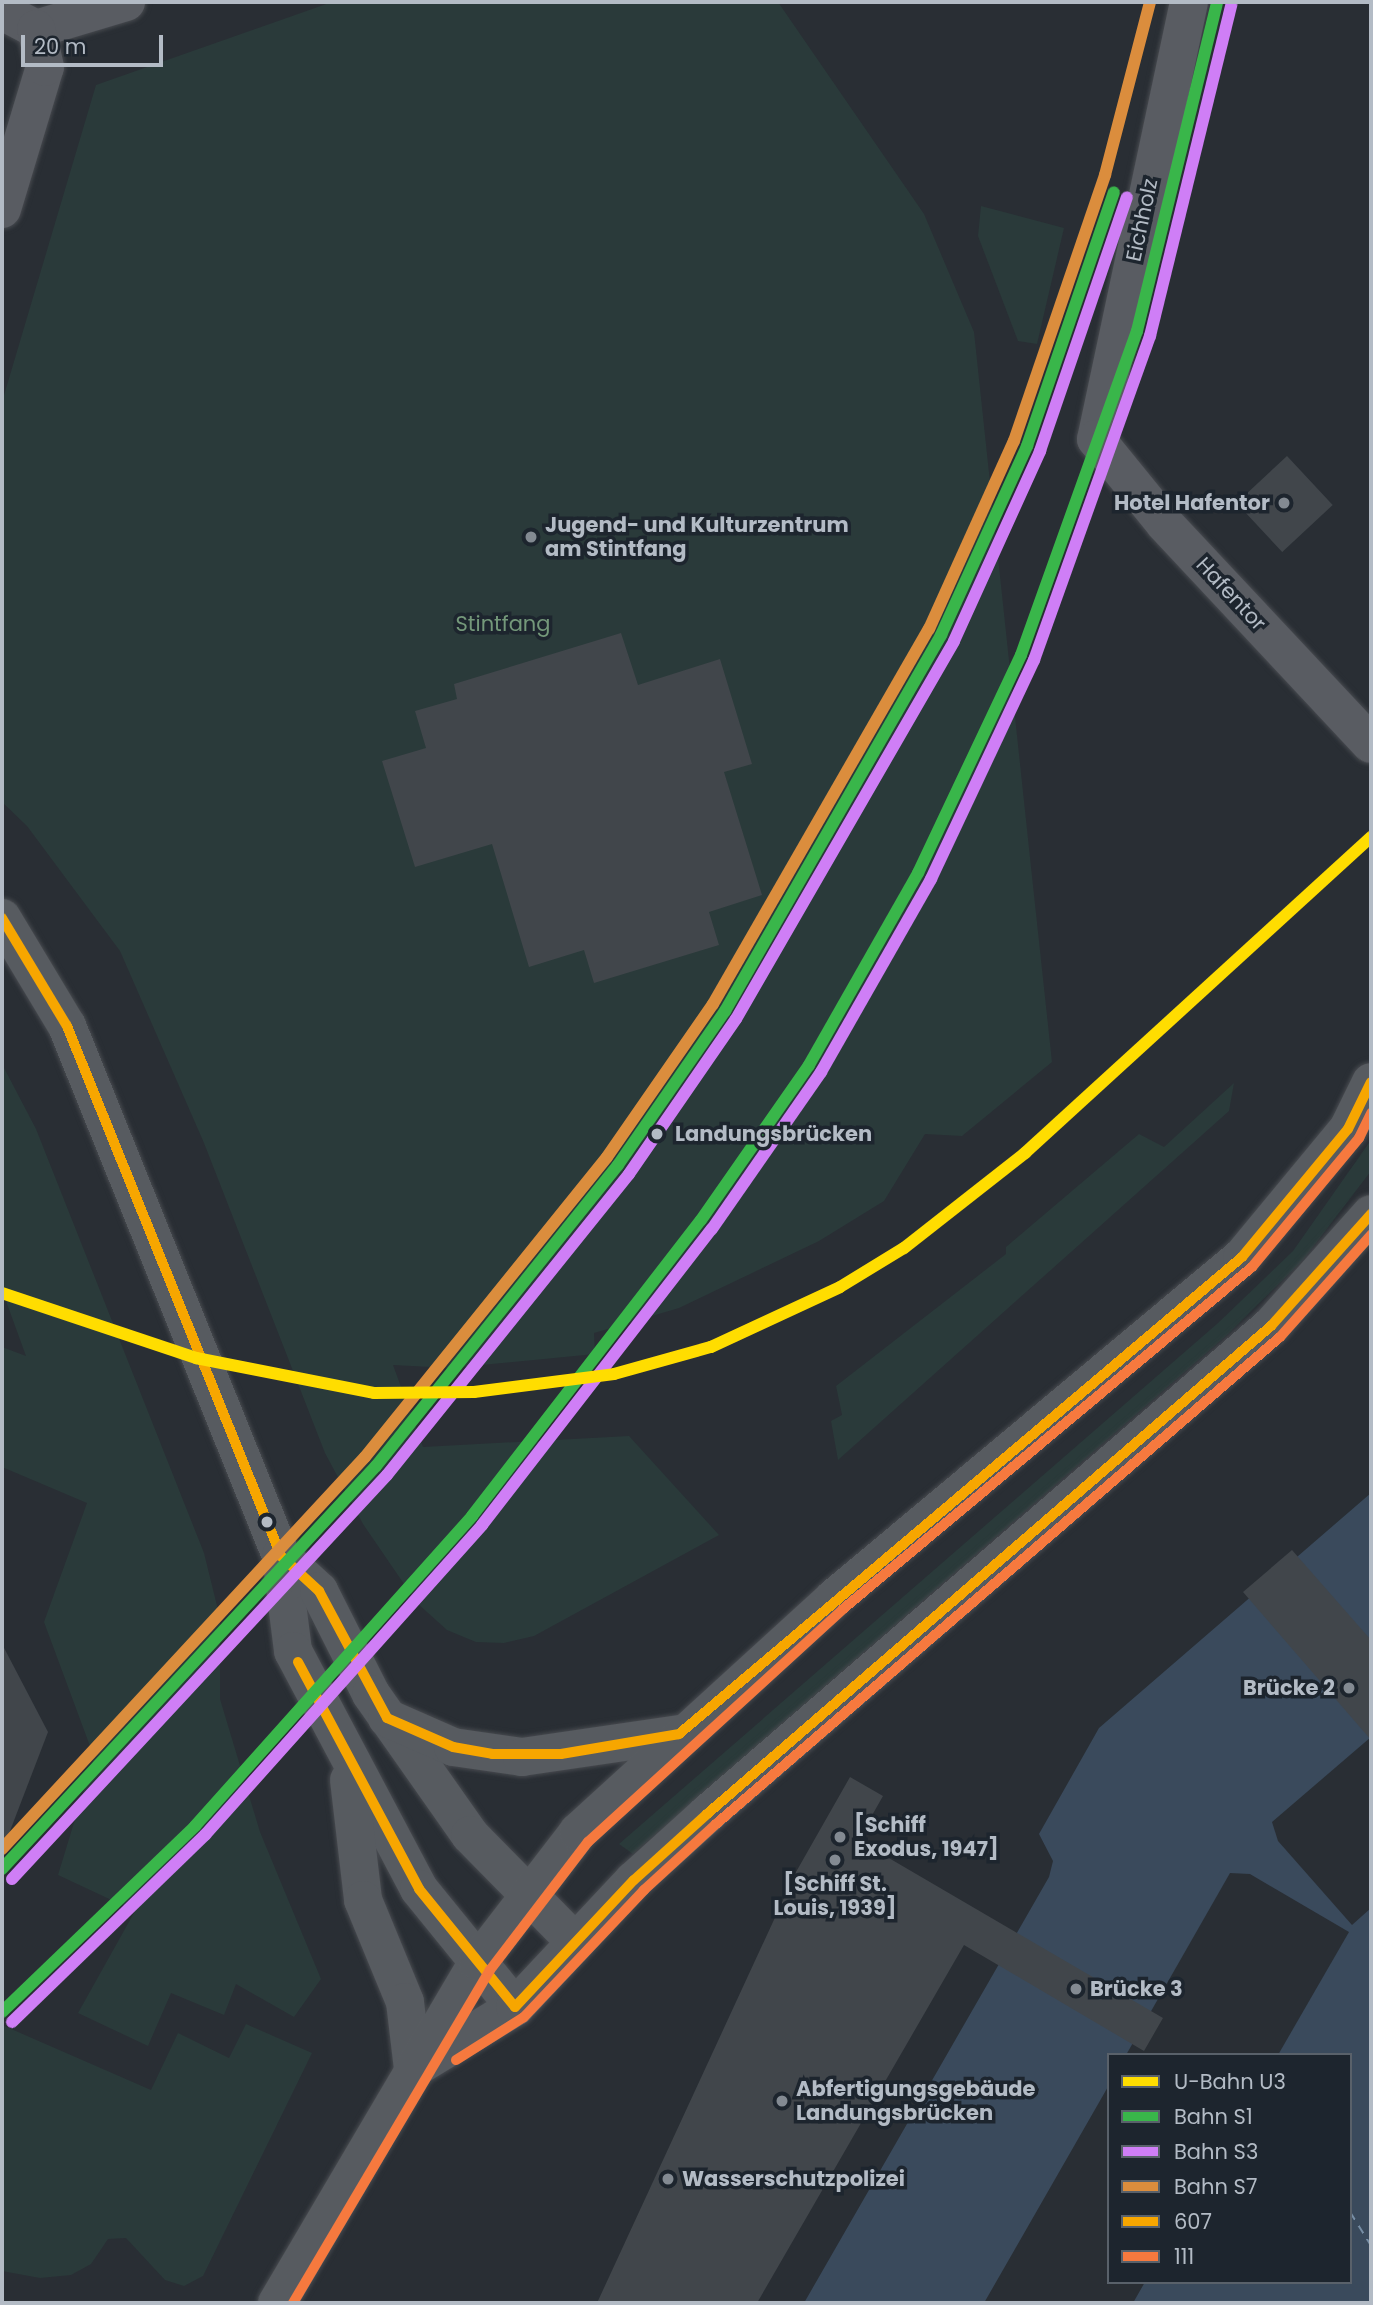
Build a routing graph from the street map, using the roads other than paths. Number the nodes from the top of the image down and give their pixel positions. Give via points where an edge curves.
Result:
1 (126, 2) edge
2 (1189, 2) edge
3 (2, 11) edge
4 (36, 29) junction
5 (2, 209) edge
6 (1096, 439) joint
7 (1371, 744) edge
8 (2, 918) edge
9 (1371, 1082) edge
10 (1371, 1214) edge
11 (281, 1556) junction
12 (387, 1718) junction
13 (680, 1734) junction
14 (346, 1754) junction
15 (527, 1892) junction
16 (575, 1942) junction
17 (478, 1962) junction
18 (516, 2007) junction
19 (413, 2069) junction
20 (277, 2303) edge

1 - 4 street
2 - 6 street, Eichholz
3 - 4 street
4 - 5 street via 45,67
6 - 7 street, Hafentor via 1164,524
8 - 11 main road via 67,1026
9 - 13 main road via 1348,1129 1242,1257
10 - 16 main road via 1271,1326 817,1716 634,1880
11 - 12 main road via 319,1591
11 - 14 main road via 293,1651
12 - 13 main road via 453,1747 522,1757
12 - 15 main road via 470,1835
13 - 15 main road
14 - 17 main road via 419,1889
14 - 19 main road via 363,1900 405,2002
15 - 16 main road
15 - 17 main road
16 - 18 main road
17 - 18 main road
17 - 19 main road
18 - 19 main road
19 - 20 main road

